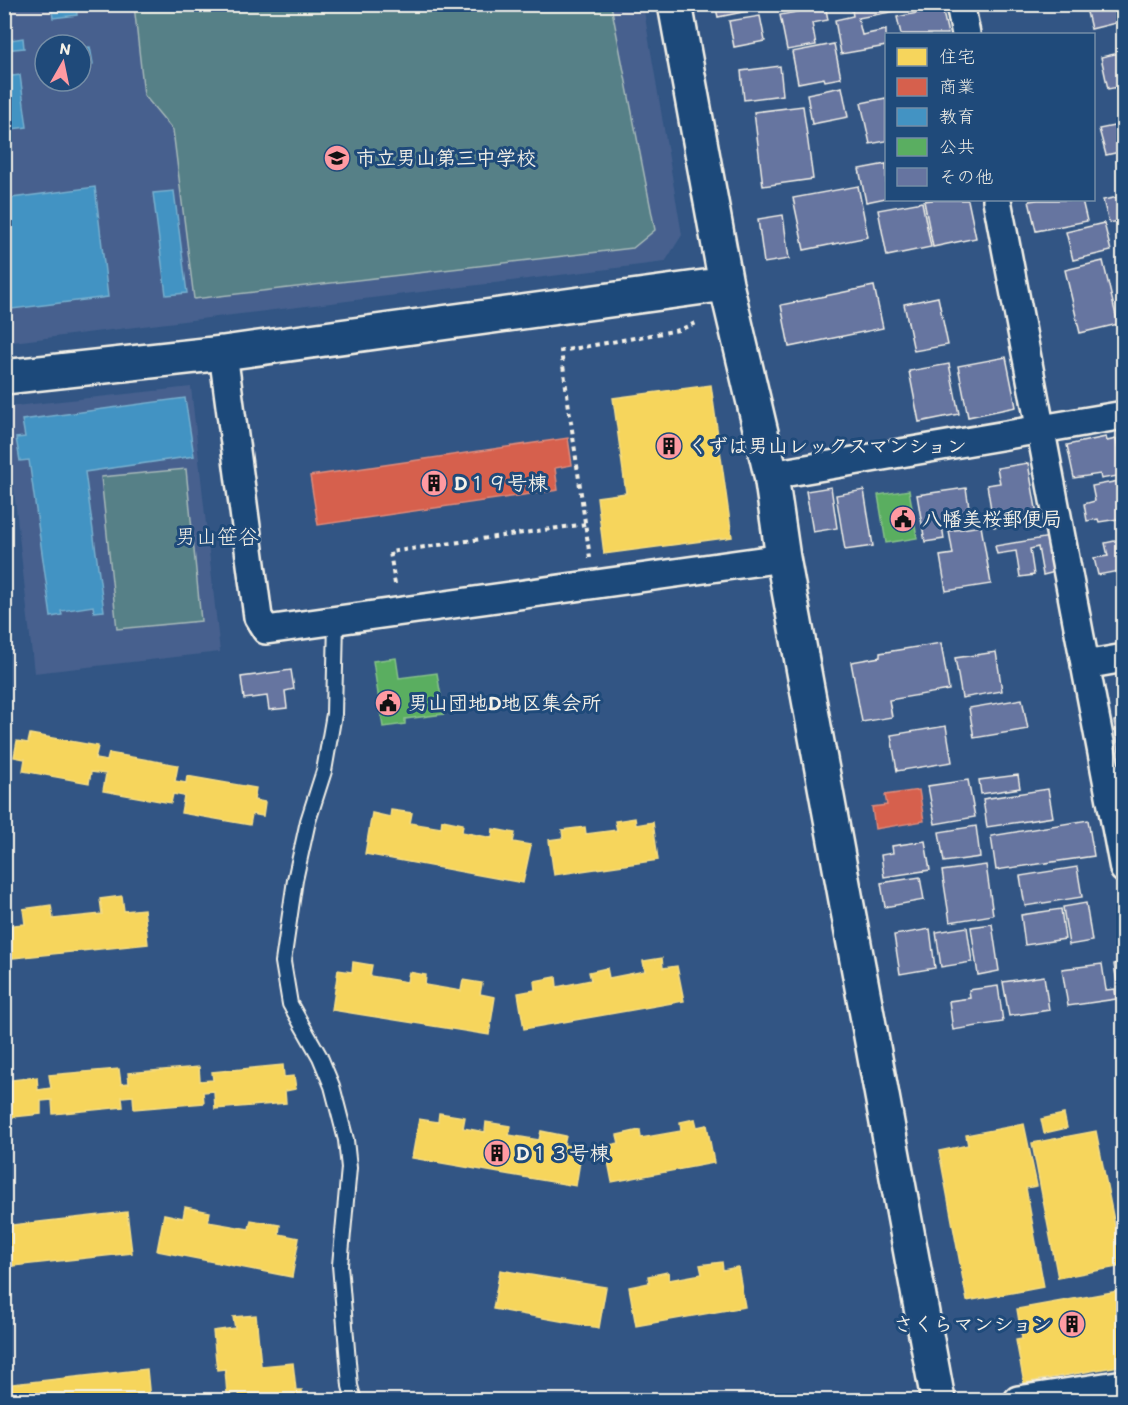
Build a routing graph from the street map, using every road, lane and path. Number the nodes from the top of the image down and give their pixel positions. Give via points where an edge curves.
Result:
1 (675, 4) edge
2 (960, 4) edge
3 (966, 33) edge
4 (997, 201) edge
5 (726, 284) junction
6 (700, 321) dead end
7 (223, 353) junction
8 (4, 377) edge
9 (1124, 415) edge
10 (1040, 429) junction
11 (771, 475) junction
12 (586, 525) junction
13 (783, 558) junction
14 (594, 585) junction
15 (399, 612) junction
16 (336, 620) junction
17 (1124, 658) edge
18 (1085, 665) junction
19 (1124, 869) edge
20 (1124, 1383) edge
21 (354, 1401) edge
22 (938, 1401) edge
23 (1018, 1401) edge

1 - 5 street
2 - 3 street
4 - 10 street
5 - 7 street
5 - 11 street
6 - 12 path via 679,330 561,351
7 - 8 street
7 - 16 street via 258,617 266,630
9 - 10 street
10 - 11 street
10 - 18 street
11 - 13 street
12 - 14 path
12 - 15 path via 390,552
13 - 14 street
13 - 22 street
14 - 15 street
15 - 16 street
16 - 21 lane via 334,714 324,771 295,880 283,962 290,1004 320,1057 346,1140 350,1168 340,1265
17 - 18 street
18 - 19 street
20 - 23 street

